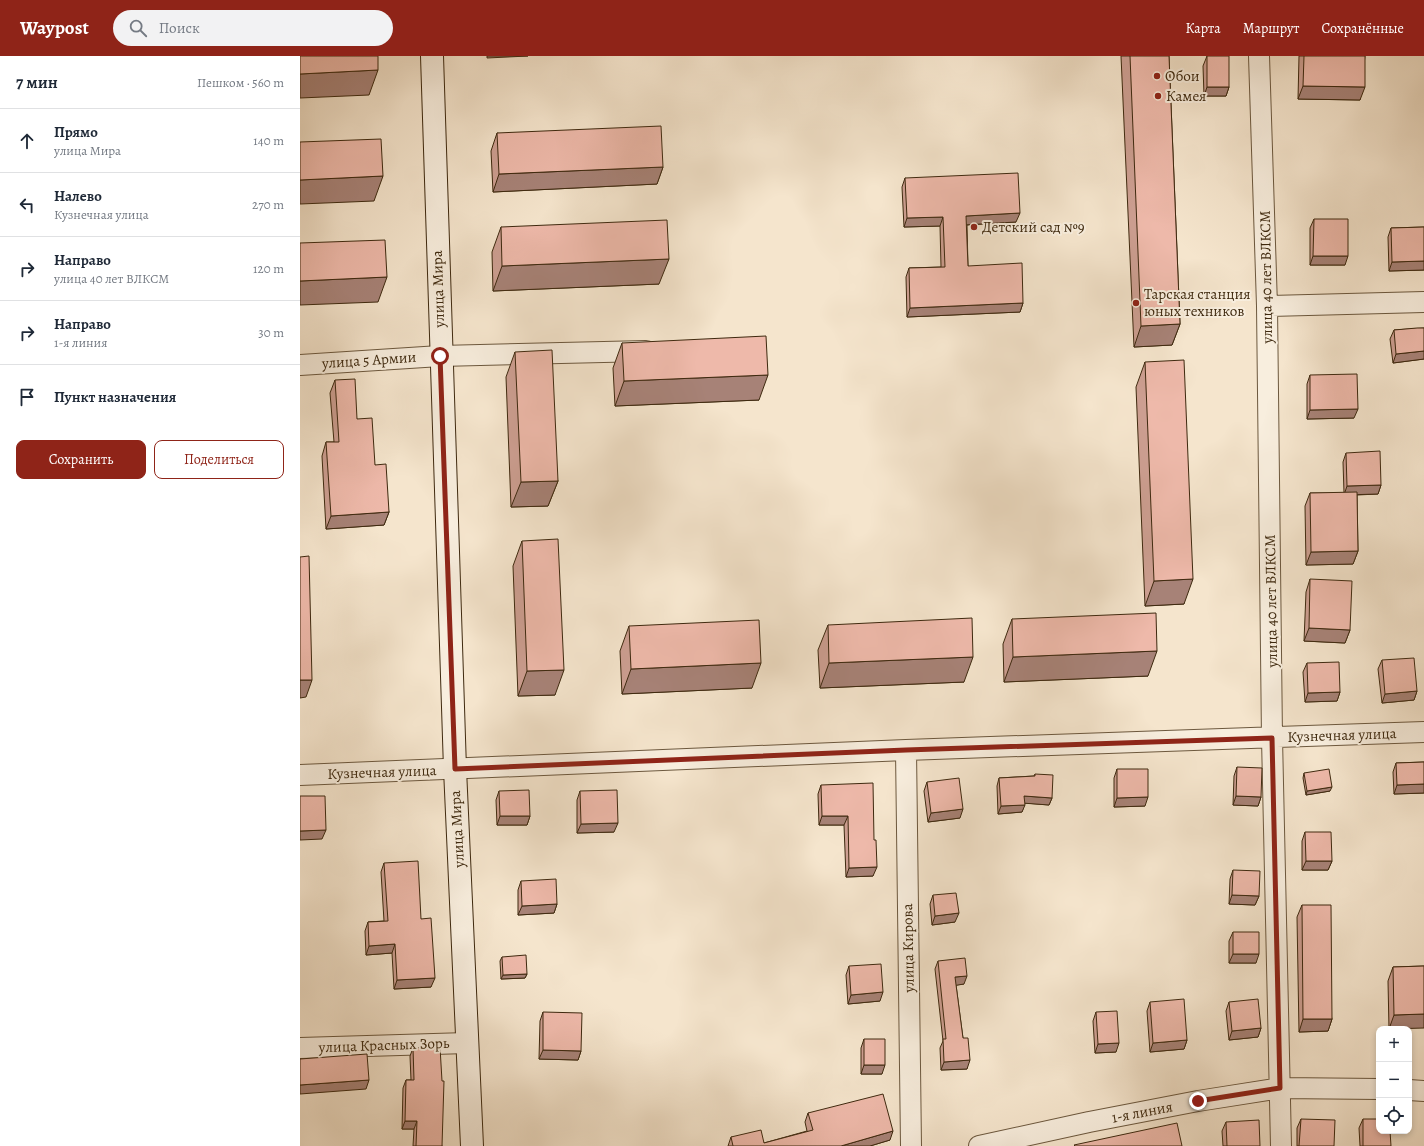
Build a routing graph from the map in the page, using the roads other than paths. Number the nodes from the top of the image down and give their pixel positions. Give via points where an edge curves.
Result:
1 (432, 56) edge
2 (1260, 56) edge
3 (1424, 302) edge
4 (1267, 306) junction
5 (666, 350) edge
6 (440, 356) junction
7 (300, 365) edge
8 (1424, 732) edge
9 (1272, 738) junction
10 (906, 750) junction
11 (455, 769) junction
12 (300, 775) edge
13 (467, 1043) junction
14 (300, 1048) edge
15 (1280, 1088) junction
16 (1376, 1089) edge
17 (1412, 1090) edge
18 (1424, 1091) edge
19 (472, 1146) edge
20 (911, 1146) edge
21 (979, 1146) edge
22 (1281, 1146) edge

1 - 6 main road, улица Мира
2 - 4 street, улица 40 лет ВЛКСМ
3 - 4 street
4 - 9 street, улица 40 лет ВЛКСМ
5 - 6 street, улица 5 Армии
6 - 7 street, улица 5 Армии
6 - 11 main road, улица Мира
8 - 9 street, Кузнечная улица
9 - 10 street, Кузнечная улица
9 - 15 street, улица 40 лет ВЛКСМ
10 - 11 street, Кузнечная улица
10 - 20 street, улица Кирова
11 - 12 street, Кузнечная улица
11 - 13 main road, улица Мира
13 - 14 street, улица Красных Зорь
13 - 19 main road, улица Мира
15 - 16 street, 1-я линия
15 - 21 street, 1-я линия via 1089,1122
15 - 22 street, улица 40 лет ВЛКСМ
17 - 18 street

